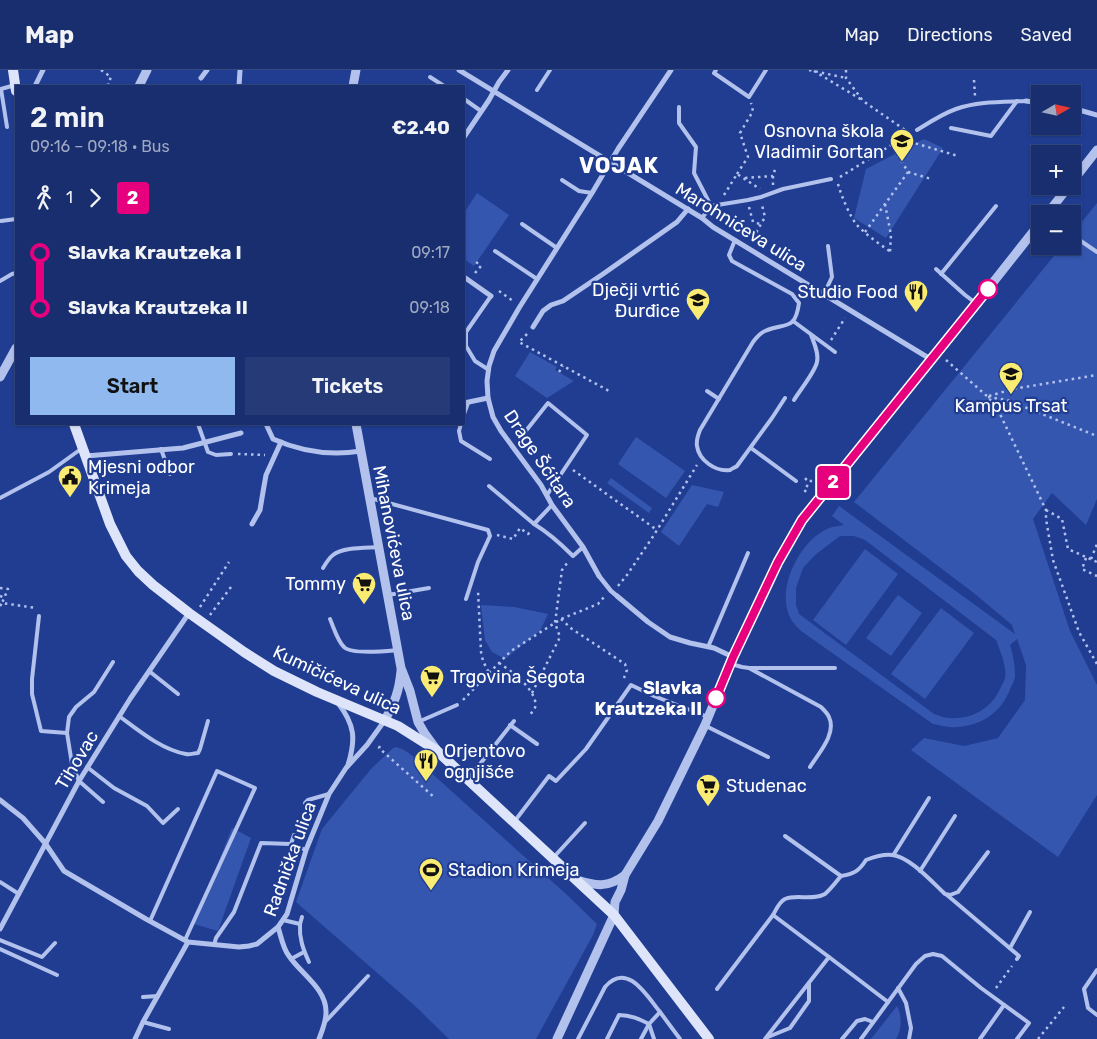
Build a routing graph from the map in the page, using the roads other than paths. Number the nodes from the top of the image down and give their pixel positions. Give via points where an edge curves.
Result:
1 (13, 70) edge
2 (43, 70) edge
3 (147, 70) edge
4 (207, 70) edge
5 (240, 70) edge
6 (356, 70) edge
7 (459, 70) edge
8 (508, 70) edge
9 (550, 70) edge
10 (671, 70) edge
11 (716, 70) edge
12 (766, 70) edge
13 (430, 77) dead end
14 (201, 78) dead end
15 (16, 85) edge
16 (36, 85) edge
17 (140, 85) edge
18 (239, 85) edge
19 (353, 85) edge
20 (442, 85) edge
21 (15, 88) edge
22 (536, 90) dead end
23 (494, 91) junction
24 (465, 101) edge
25 (1017, 101) junction
26 (1026, 101) joint
27 (1031, 102) edge
28 (679, 107) dead end
29 (481, 111) junction
30 (1081, 111) edge
31 (1097, 115) edge
32 (7, 127) dead end
33 (951, 128) dead end
34 (917, 130) dead end
35 (465, 135) edge
36 (1097, 150) edge
37 (611, 162) junction
38 (1081, 170) edge
39 (831, 179) dead end
40 (562, 180) dead end
41 (592, 193) junction
42 (1062, 195) edge
43 (1054, 205) edge
44 (711, 206) junction
45 (996, 206) dead end
46 (688, 210) junction
47 (702, 218) junction
48 (15, 219) edge
49 (1, 221) edge
50 (522, 224) dead end
51 (1031, 235) edge
52 (736, 240) junction
53 (1081, 240) edge
54 (828, 246) dead end
55 (557, 248) junction
56 (495, 252) dead end
57 (1097, 252) edge
58 (936, 269) dead end
59 (15, 274) edge
60 (941, 274) junction
61 (465, 278) edge
62 (537, 279) junction
63 (0, 281) edge
64 (824, 294) junction
65 (491, 296) joint
66 (977, 304) junction
67 (794, 320) junction
68 (533, 328) road end
69 (812, 335) junction
70 (15, 350) edge
71 (835, 352) dead end
72 (932, 360) junction
73 (488, 370) junction
74 (0, 378) edge
75 (708, 391) dead end
76 (488, 398) junction
77 (785, 398) dead end
78 (719, 399) junction
79 (794, 400) dead end
80 (466, 403) edge
81 (74, 425) edge
82 (198, 425) edge
83 (266, 425) edge
84 (356, 425) edge
85 (461, 425) edge
86 (525, 432) dead end
87 (241, 433) dead end
88 (281, 442) junction
89 (205, 443) junction
90 (751, 448) junction
91 (161, 449) junction
92 (361, 451) junction
93 (84, 452) junction
94 (230, 454) dead end
95 (490, 459) dead end
96 (170, 474) dead end
97 (796, 481) dead end
98 (489, 486) dead end
99 (547, 495) junction
100 (0, 498) edge
101 (370, 498) junction
102 (552, 505) junction
103 (252, 524) dead end
104 (534, 524) junction
105 (379, 547) junction
106 (582, 547) junction
107 (748, 554) dead end
108 (323, 568) dead end
109 (599, 576) joint
110 (429, 588) dead end
111 (388, 596) junction
112 (617, 596) joint
113 (466, 599) dead end
114 (189, 613) junction
115 (39, 616) road end
116 (330, 619) dead end
117 (708, 647) junction
118 (398, 650) junction
119 (732, 661) junction
120 (113, 662) dead end
121 (401, 668) junction
122 (749, 668) junction
123 (835, 668) dead end
124 (149, 671) junction
125 (178, 694) dead end
126 (336, 700) junction
127 (457, 705) road end
128 (119, 716) junction
129 (385, 720) junction
130 (208, 721) dead end
131 (514, 721) dead end
132 (707, 721) junction
133 (418, 722) junction
134 (510, 725) junction
135 (67, 733) junction
136 (537, 744) dead end
137 (436, 750) junction
138 (768, 757) dead end
139 (87, 767) junction
140 (810, 767) dead end
141 (346, 768) junction
142 (468, 779) junction
143 (79, 781) junction
144 (329, 794) junction
145 (929, 798) dead end
146 (0, 800) edge
147 (102, 802) dead end
148 (304, 803) dead end
149 (178, 809) dead end
150 (955, 816) dead end
151 (514, 822) junction
152 (584, 823) dead end
153 (294, 835) dead end
154 (785, 836) dead end
155 (45, 843) junction
156 (291, 844) junction
157 (306, 850) junction
158 (988, 852) dead end
159 (894, 854) junction
160 (553, 858) junction
161 (920, 871) junction
162 (625, 875) junction
163 (841, 876) junction
164 (577, 880) junction
165 (0, 882) edge
166 (19, 894) junction
167 (945, 894) junction
168 (1030, 912) dead end
169 (614, 915) junction
170 (773, 915) junction
171 (302, 918) dead end
172 (148, 920) junction
173 (283, 920) junction
174 (300, 924) junction
175 (278, 928) junction
176 (0, 929) edge
177 (0, 940) edge
178 (186, 941) junction
179 (56, 942) dead end
180 (214, 945) junction
181 (1010, 948) junction
182 (0, 949) edge
183 (304, 952) junction
184 (829, 957) junction
185 (291, 959) junction
186 (1017, 959) road end
187 (308, 962) dead end
188 (1097, 970) edge
189 (57, 975) dead end
190 (368, 976) dead end
191 (809, 983) junction
192 (898, 988) junction
193 (717, 989) dead end
194 (158, 996) junction
195 (143, 997) dead end
196 (888, 1002) junction
197 (1004, 1005) junction
198 (660, 1012) junction
199 (1097, 1015) edge
200 (326, 1020) junction
201 (143, 1022) junction
202 (873, 1022) junction
203 (649, 1024) junction
204 (169, 1029) dead end
205 (766, 1038) edge
206 (135, 1039) edge
207 (319, 1039) edge
208 (557, 1039) edge
209 (578, 1039) edge
210 (607, 1039) edge
211 (641, 1039) edge
212 (654, 1039) edge
213 (680, 1039) edge
214 (709, 1039) edge
215 (842, 1039) edge
216 (861, 1039) edge
217 (908, 1039) edge
218 (980, 1039) edge
219 (1017, 1039) edge

1 - 15 main road
2 - 16 street
3 - 17 street
4 - 14 street
5 - 18 street
6 - 19 street
7 - 23 street, Marohnićeva ulica
8 - 23 street
9 - 22 lane
10 - 37 street, Drage Šćitara
11 - 12 lane via 714,73 749,97
13 - 20 lane
21 - 32 lane via 1,90
23 - 29 street
23 - 37 street, Marohnićeva ulica
24 - 29 lane
25 - 26 lane
25 - 33 lane via 991,136
25 - 34 lane via 957,109
26 - 27 street
28 - 44 lane via 679,123 696,147 694,173
29 - 35 street
30 - 31 street
36 - 38 street
37 - 41 street, Drage Šćitara
37 - 46 street, Marohnićeva ulica
39 - 44 lane via 783,189 761,198
40 - 41 lane via 579,191
41 - 55 street, Drage Šćitara
42 - 43 street
44 - 47 lane
45 - 60 lane
46 - 47 street, Marohnićeva ulica
46 - 68 street via 677,222 603,274 551,305
47 - 52 street, Marohnićeva ulica
48 - 49 lane
50 - 55 lane
51 - 66 street
52 - 64 street, Marohnićeva ulica
52 - 67 lane via 729,255 732,261 792,294 798,303
53 - 57 lane
54 - 64 lane via 832,277
55 - 62 street, Drage Šćitara
56 - 62 lane
58 - 60 lane
59 - 63 lane
60 - 66 lane
61 - 65 street
62 - 73 street, Drage Šćitara via 494,351
64 - 72 street, Marohnićeva ulica
65 - 73 lane via 466,332 466,346 470,354
66 - 72 street
67 - 69 lane
67 - 78 lane via 760,334
69 - 71 lane
69 - 79 lane via 817,363
70 - 74 street
72 - 119 street via 802,520 778,562
73 - 76 street, Drage Šćitara
75 - 78 lane
76 - 80 street
76 - 99 street, Drage Šćitara via 501,431
77 - 90 lane
78 - 90 lane via 697,440 702,458 710,465 730,470
81 - 93 main road, Kumičićeva ulica
82 - 89 lane
83 - 88 street via 273,439
84 - 92 street, Mihanovićeva ulica
85 - 95 lane via 462,441
86 - 99 lane via 548,403 587,435
87 - 89 street
88 - 92 street via 336,454
88 - 103 street via 266,475 260,510
89 - 91 street
89 - 94 lane via 208,452
90 - 97 lane
91 - 93 street
91 - 96 lane
92 - 101 street, Mihanovićeva ulica
93 - 100 lane
93 - 114 main road, Kumičićeva ulica via 110,524 126,556 153,585
98 - 104 lane
99 - 102 street, Drage Šćitara
101 - 105 street, Mihanovićeva ulica
101 - 113 lane via 488,530 489,539
102 - 104 lane
102 - 106 street, Drage Šćitara
104 - 106 lane via 573,556
105 - 108 lane via 342,550 328,559
105 - 111 street, Mihanovićeva ulica
106 - 109 street, Drage Šćitara
107 - 117 lane
109 - 112 street, Drage Šćitara
110 - 111 lane
111 - 118 street, Mihanovićeva ulica
112 - 117 street, Drage Šćitara via 670,637
114 - 124 street, Tihovac
114 - 126 main road, Kumičićeva ulica via 274,671
115 - 135 lane via 32,694 41,731
116 - 118 lane via 345,649 362,652
117 - 119 street, Drage Šćitara
118 - 121 street, Mihanovićeva ulica
119 - 122 lane via 742,668
119 - 132 street
120 - 135 lane via 94,692 69,717
121 - 129 street, Mihanovićeva ulica via 396,698
121 - 133 street, Mihanovićeva ulica
122 - 123 lane
122 - 140 lane via 822,708 829,717 831,730 827,741
124 - 125 lane
124 - 128 street, Tihovac
126 - 129 main road, Kumičićeva ulica
126 - 141 street, Radnička ulica via 351,724 353,749
127 - 133 lane
128 - 130 lane via 153,740 188,754 198,753
128 - 139 street, Tihovac
129 - 137 main road, Kumičićeva ulica
129 - 141 street, Radnička ulica
131 - 134 lane
132 - 138 lane
132 - 151 lane via 631,685 586,749 556,781 549,776
132 - 162 street via 658,821
133 - 137 street, Mihanovićeva ulica
134 - 136 lane
134 - 142 lane
135 - 143 lane via 72,764
137 - 142 main road, Kumičićeva ulica
139 - 143 street, Tihovac
139 - 149 lane via 114,788 147,806 163,822
141 - 144 street, Radnička ulica
142 - 151 main road, Kumičićeva ulica
143 - 147 lane
143 - 155 street, Tihovac
144 - 148 lane
144 - 157 street, Radnička ulica
145 - 159 lane
146 - 155 street via 23,818
150 - 161 lane
151 - 160 main road, Kumičićeva ulica
152 - 160 lane
153 - 156 lane
154 - 163 lane
155 - 166 street, Tihovac
155 - 172 street via 64,871
156 - 157 lane
156 - 180 lane via 261,843 234,912
157 - 173 street, Radnička ulica
158 - 167 lane via 958,892
159 - 161 lane via 905,858
159 - 163 lane via 866,860 853,874
160 - 164 main road, Kumičićeva ulica
161 - 167 lane
162 - 164 street via 615,882 601,885
162 - 169 street
163 - 170 lane via 824,894 786,899
164 - 169 main road, Kumičićeva ulica
165 - 166 lane
166 - 176 street, Tihovac
167 - 181 lane
168 - 181 lane
169 - 208 street
169 - 214 main road, Kumičićeva ulica
170 - 184 lane
170 - 193 lane
171 - 174 lane
172 - 178 street
172 - 178 lane via 217,771 255,788
173 - 174 lane
173 - 175 street, Radnička ulica
174 - 183 lane
175 - 180 street via 257,944 239,947
175 - 185 street, Radnička ulica
177 - 179 lane via 42,958
178 - 180 street
178 - 194 street
181 - 186 lane via 1019,956
182 - 189 lane
183 - 185 lane
183 - 187 lane
184 - 191 lane
184 - 196 lane
185 - 200 street, Radnička ulica via 318,990 327,1011
188 - 199 lane via 1084,989 1088,1008
190 - 200 lane
191 - 205 lane
191 - 205 lane via 809,1001 790,1028
192 - 196 lane
192 - 197 lane via 921,959 932,954 942,956
192 - 217 lane via 906,1003 911,1028
194 - 195 lane
194 - 201 street
196 - 202 lane
197 - 218 lane
197 - 219 lane via 1028,1023
198 - 203 lane
198 - 209 lane via 635,983 622,977 615,978 605,987
198 - 213 lane
200 - 207 street
201 - 204 lane
201 - 206 street
202 - 215 lane via 857,1021
202 - 216 lane
203 - 210 lane via 632,1016 619,1015
203 - 211 lane
203 - 212 lane

